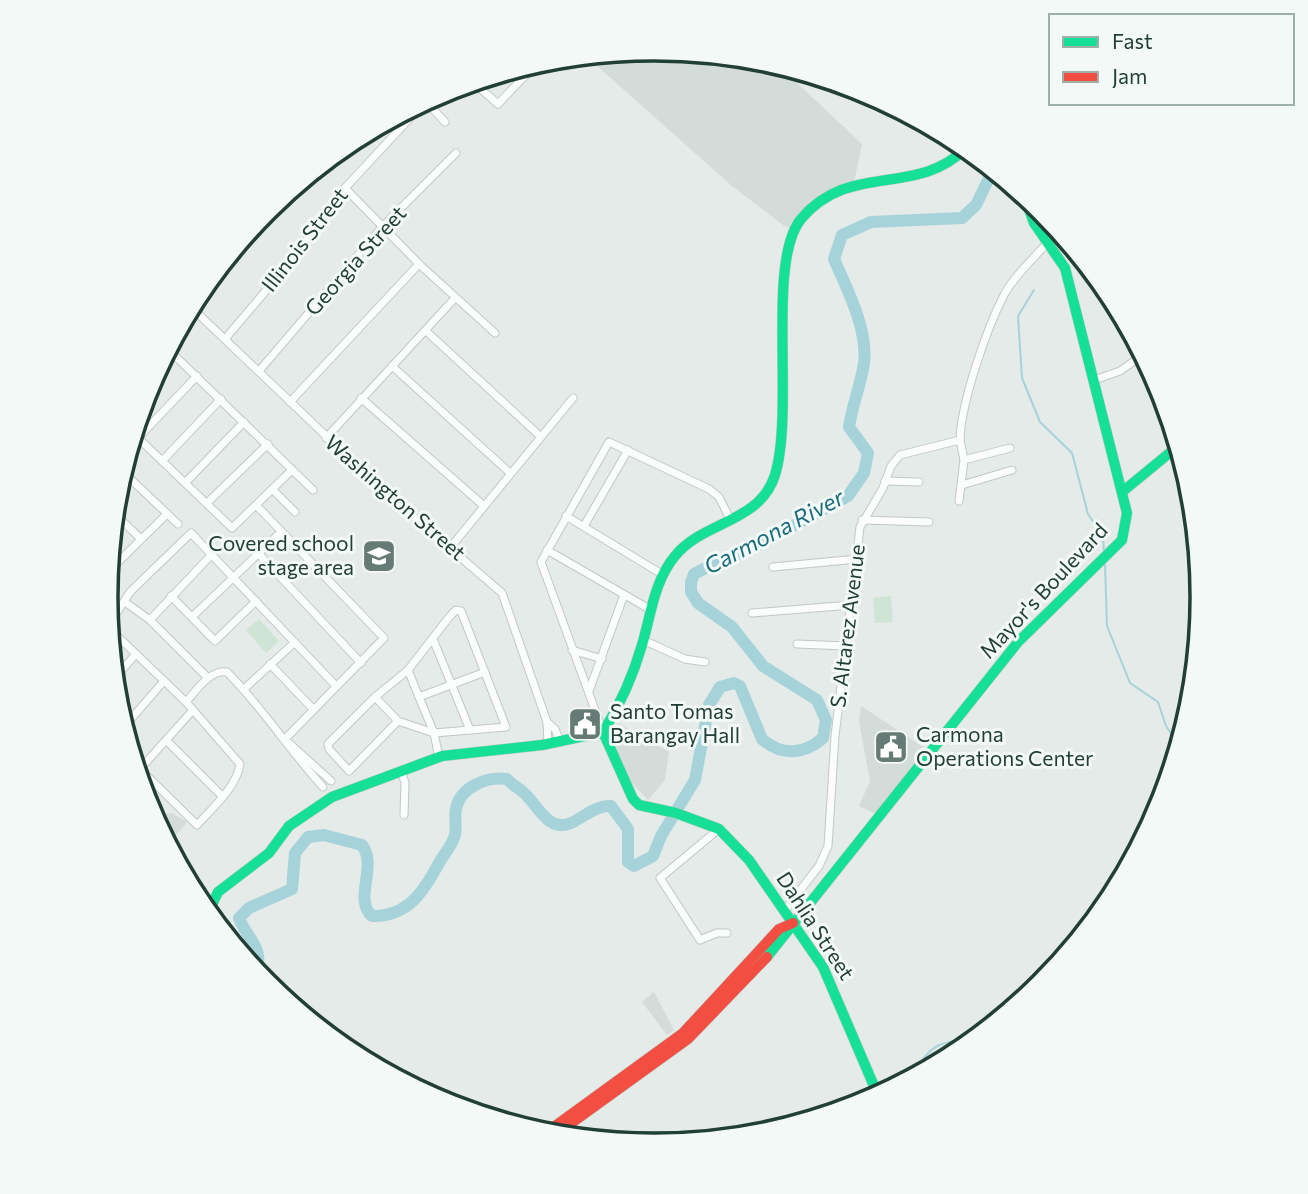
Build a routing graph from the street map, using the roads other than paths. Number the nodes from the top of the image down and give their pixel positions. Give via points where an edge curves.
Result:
1 (523, 78) edge
2 (482, 90) edge
3 (433, 109) edge
4 (445, 122) dead end
5 (405, 123) edge
6 (456, 153) dead end
7 (958, 156) edge
8 (345, 188) junction
9 (1028, 213) edge
10 (383, 226) junction
11 (1048, 235) edge
12 (1046, 237) junction
13 (419, 264) junction
14 (455, 298) junction
15 (199, 315) edge
16 (426, 331) junction
17 (495, 333) dead end
18 (225, 339) junction
19 (176, 357) edge
20 (1134, 361) edge
21 (392, 366) junction
22 (260, 371) junction
23 (197, 376) junction
24 (1094, 380) junction
25 (361, 398) junction
26 (573, 398) dead end
27 (221, 399) junction
28 (290, 402) junction
29 (244, 422) junction
30 (147, 425) edge
31 (540, 436) junction
32 (326, 438) junction
33 (960, 440) junction
34 (142, 442) edge
35 (268, 444) junction
36 (1010, 448) dead end
37 (628, 450) junction
38 (1169, 453) edge
39 (964, 460) junction
40 (162, 461) junction
41 (292, 470) junction
42 (1012, 470) dead end
43 (510, 472) junction
44 (132, 480) edge
45 (886, 481) junction
46 (919, 482) dead end
47 (185, 483) junction
48 (962, 485) junction
49 (273, 490) junction
50 (313, 490) dead end
51 (1122, 492) junction
52 (959, 501) dead end
53 (206, 503) junction
54 (257, 506) junction
55 (484, 506) junction
56 (295, 512) dead end
57 (167, 514) junction
58 (566, 516) junction
59 (862, 520) junction
60 (731, 521) junction
61 (124, 522) edge
62 (929, 522) dead end
63 (178, 524) dead end
64 (584, 526) junction
65 (281, 532) junction
66 (141, 539) junction
67 (450, 548) junction
68 (547, 550) junction
69 (213, 553) junction
70 (258, 553) junction
71 (119, 559) edge
72 (858, 559) junction
73 (773, 567) dead end
74 (660, 573) junction
75 (234, 576) junction
76 (624, 595) junction
77 (171, 596) junction
78 (125, 601) junction
79 (256, 601) junction
80 (851, 605) junction
81 (651, 610) junction
82 (118, 612) edge
83 (752, 613) dead end
84 (193, 616) junction
85 (150, 620) junction
86 (120, 638) edge
87 (433, 639) junction
88 (643, 640) junction
89 (295, 642) junction
90 (797, 644) dead end
91 (846, 646) junction
92 (572, 650) junction
93 (136, 654) junction
94 (602, 659) junction
95 (705, 662) dead end
96 (361, 663) junction
97 (270, 664) junction
98 (123, 668) edge
99 (408, 670) junction
100 (485, 672) junction
101 (208, 678) junction
102 (164, 681) junction
103 (451, 685) junction
104 (336, 686) junction
105 (244, 689) junction
106 (589, 691) junction
107 (375, 697) junction
108 (419, 697) junction
109 (186, 702) junction
110 (313, 709) junction
111 (193, 710) junction
112 (133, 717) edge
113 (398, 721) junction
114 (547, 722) junction
115 (470, 730) junction
116 (603, 732) junction
117 (434, 733) junction
118 (167, 741) junction
119 (287, 741) junction
120 (560, 743) junction
121 (548, 744) junction
122 (439, 757) junction
123 (144, 760) edge
124 (401, 770) junction
125 (316, 773) junction
126 (151, 780) edge
127 (336, 795) junction
128 (222, 796) junction
129 (404, 816) dead end
130 (719, 830) junction
131 (214, 901) edge
132 (785, 910) junction
133 (794, 923) junction
134 (726, 933) dead end
135 (874, 1085) edge
136 (558, 1124) edge
137 (568, 1125) edge

1 - 2 street via 498,104
3 - 4 street, Illinois Street
5 - 8 street, Illinois Street
6 - 10 street, Georgia Street
7 - 60 main road via 945,168 853,182 830,191 798,222 787,246 783,284 783,407 776,469 763,497
8 - 10 street
8 - 18 street, Illinois Street
9 - 12 main road, Mayor's Boulevard
10 - 13 street
10 - 22 street, Georgia Street
11 - 12 street
12 - 24 main road, Mayor's Boulevard via 1065,268
12 - 33 street via 1005,293 986,339 960,425
13 - 14 street
13 - 28 street
14 - 16 street
14 - 17 street
15 - 18 street, Washington Street
16 - 21 street
16 - 31 street
18 - 22 street, Washington Street
19 - 23 street
20 - 24 street
21 - 25 street
21 - 43 street
22 - 28 street, Washington Street
23 - 27 street
23 - 30 street
24 - 51 main road, Mayor's Boulevard
25 - 32 street
25 - 55 street
26 - 31 street
27 - 29 street
27 - 40 street
28 - 32 street, Washington Street
29 - 35 street
29 - 47 street
31 - 43 street
32 - 67 street, Washington Street
33 - 39 street
33 - 45 street, S. Altarez Avenue via 900,455
34 - 40 street
35 - 41 street
35 - 53 street
36 - 39 street
37 - 58 street via 609,442
37 - 60 street via 709,489 719,497
37 - 64 street
38 - 51 main road
39 - 48 street
40 - 47 street
41 - 49 street
41 - 50 street
42 - 48 street
43 - 55 street
44 - 57 street
45 - 46 street
45 - 59 street, S. Altarez Avenue
47 - 53 street
48 - 52 street
49 - 54 street
49 - 56 street
51 - 133 main road, Mayor's Boulevard via 1127,513 1122,540 1018,642
53 - 54 street via 232,528
54 - 65 street
55 - 67 street
57 - 63 street
57 - 66 street
58 - 64 street
58 - 68 street
59 - 62 street
59 - 72 street, S. Altarez Avenue
60 - 74 main road via 688,542
61 - 66 street
64 - 74 street
65 - 70 street
65 - 96 street via 384,638
66 - 71 street
67 - 114 street, Washington Street via 502,593
68 - 76 street
68 - 92 street via 541,562
69 - 75 street
69 - 77 street
69 - 78 street via 191,533
70 - 75 street
70 - 96 street
72 - 73 street
72 - 80 street, S. Altarez Avenue
74 - 81 main road
75 - 79 street
75 - 84 street
76 - 81 street
76 - 94 street
77 - 84 street
77 - 85 street
78 - 82 street
78 - 85 street
79 - 84 street via 215,641
79 - 89 street
80 - 83 street
80 - 91 street, S. Altarez Avenue
81 - 88 main road
85 - 101 street
86 - 93 street
87 - 99 street
87 - 100 street via 456,610 461,611
87 - 103 street
88 - 95 street via 685,659
88 - 116 main road via 616,712
89 - 97 street
89 - 104 street
90 - 91 street
91 - 132 street, S. Altarez Avenue via 828,846 819,866
92 - 94 street
92 - 106 street
93 - 98 street
93 - 102 street
94 - 106 street
96 - 104 street
97 - 105 street
97 - 110 street
99 - 107 street
99 - 108 street
100 - 103 street
100 - 115 street via 506,727
101 - 105 street via 226,672
101 - 109 street
102 - 109 street
102 - 112 street
103 - 108 street
103 - 115 street
104 - 110 street
105 - 119 street
106 - 116 street
107 - 113 street
107 - 113 street via 328,744 349,771
108 - 117 street
109 - 111 street
110 - 119 street
111 - 118 street
111 - 128 street via 240,764 239,773
113 - 117 street
114 - 120 street, Washington Street
114 - 121 street, Washington Street
115 - 117 street
116 - 120 main road
116 - 130 main road, Dahlia Street via 639,805
117 - 122 street
118 - 123 street
118 - 128 street
119 - 125 street via 293,755
120 - 121 main road
121 - 122 main road
122 - 124 main road
124 - 127 main road
124 - 129 street
125 - 127 street via 323,788
125 - 127 street via 331,782
126 - 128 street via 197,825
127 - 131 main road via 289,826 269,853 218,892
130 - 132 main road, Dahlia Street via 749,860
130 - 134 street via 660,878 700,940
132 - 133 main road, Dahlia Street
133 - 135 main road, Dahlia Street via 823,967
133 - 136 main road, Mayor's Boulevard via 779,929 683,1033
133 - 137 main road, Mayor's Boulevard via 688,1039

